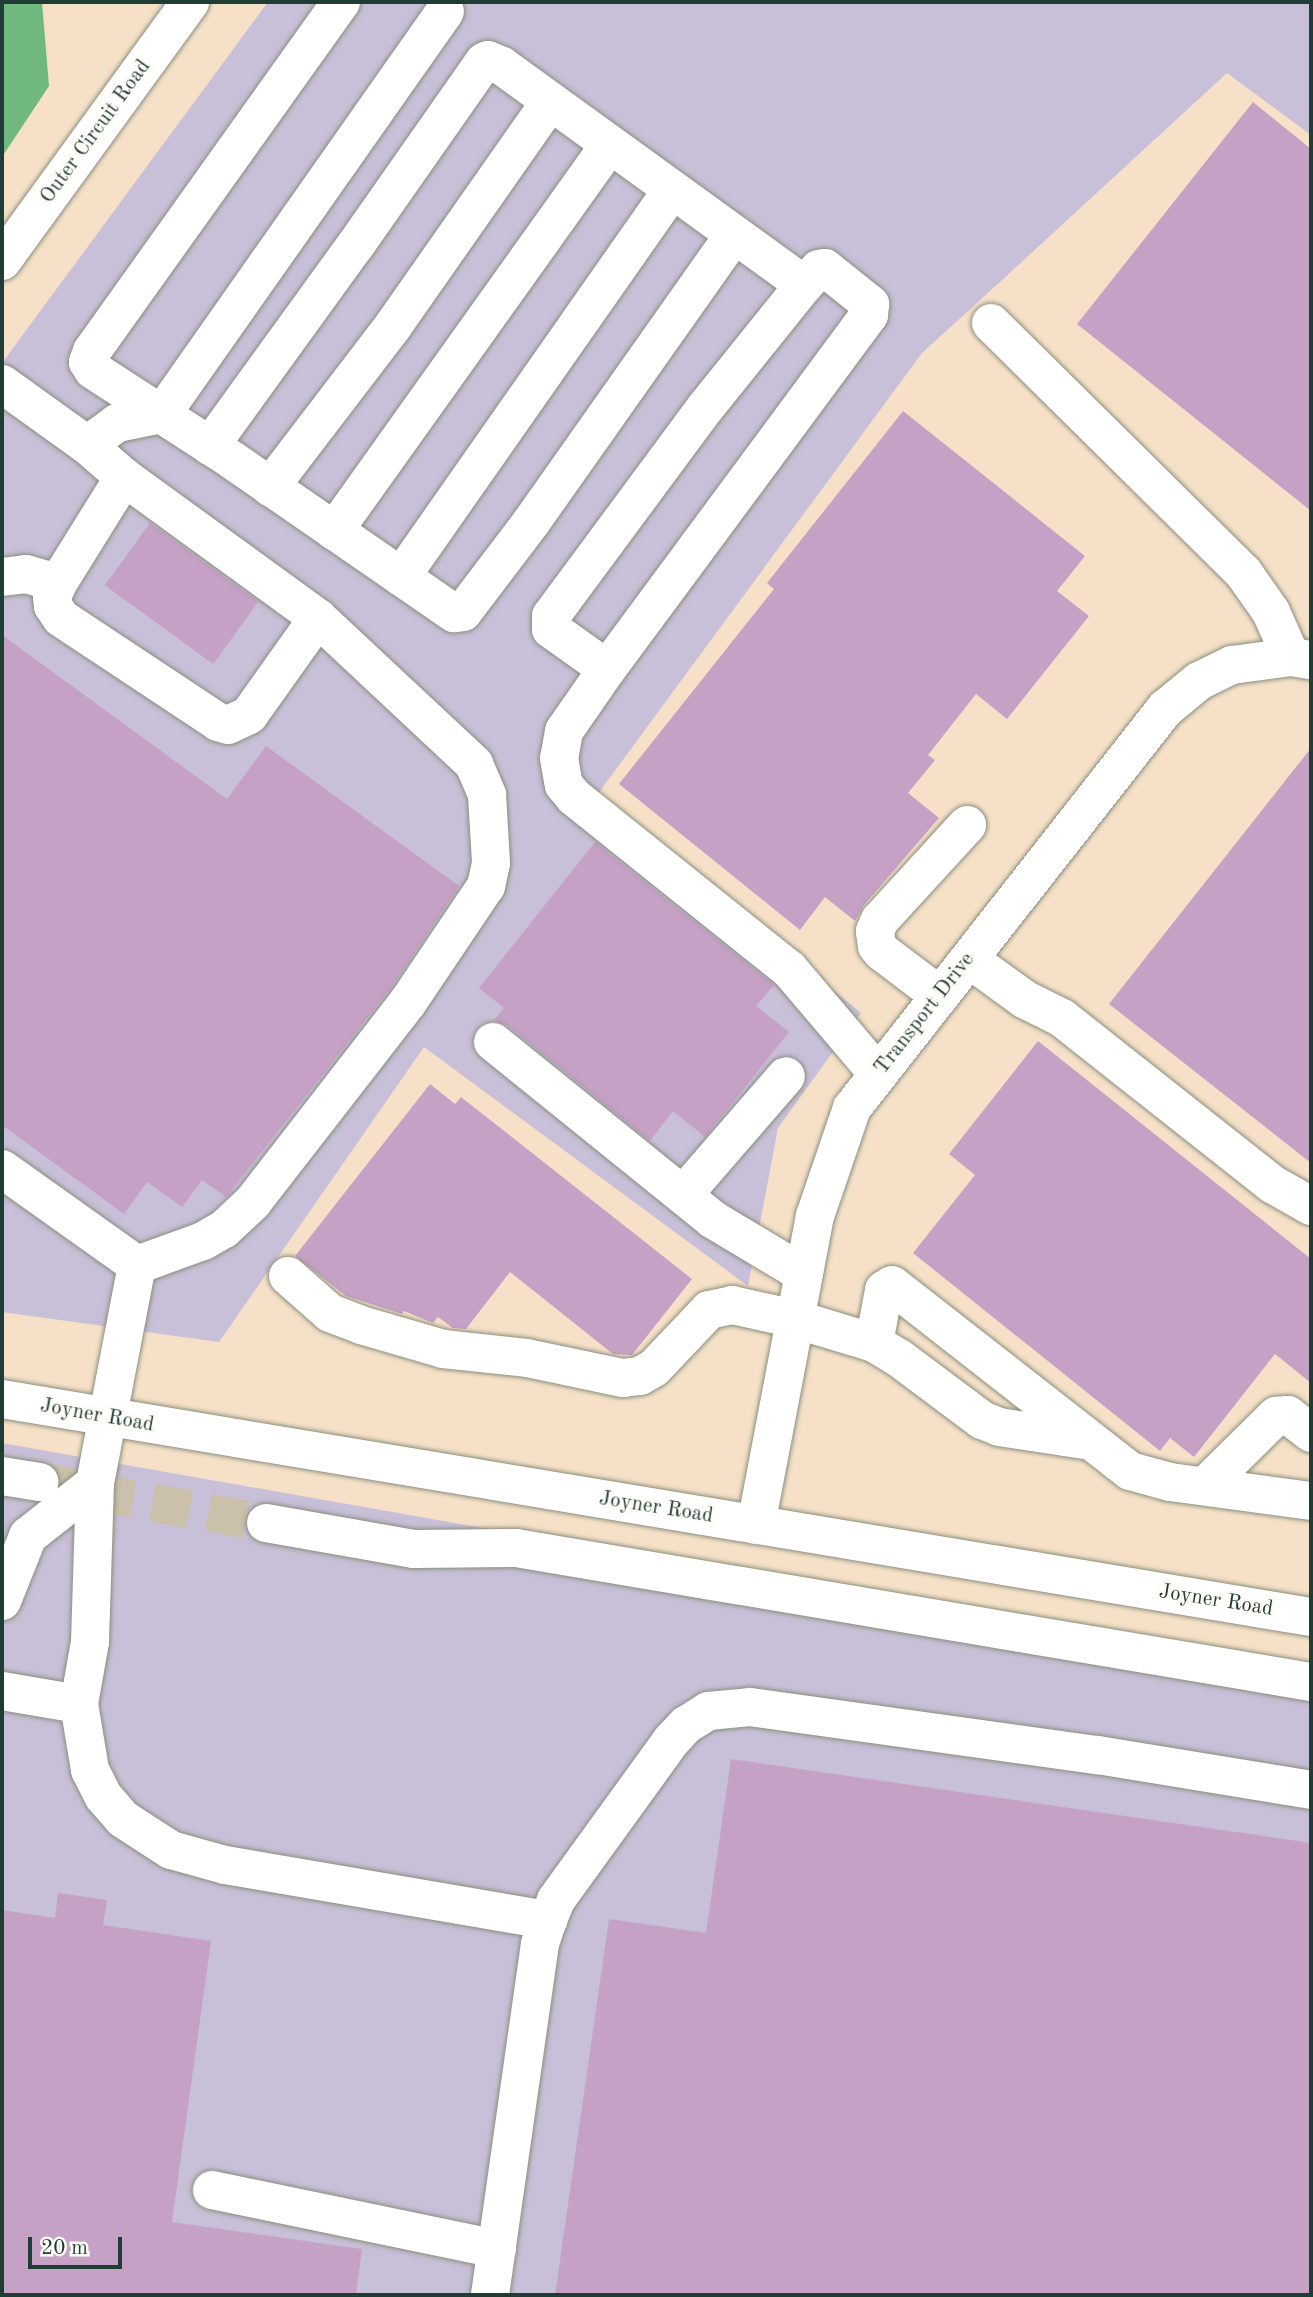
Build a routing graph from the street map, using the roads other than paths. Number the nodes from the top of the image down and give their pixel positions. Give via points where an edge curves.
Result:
1 (190, 2) edge
2 (341, 2) edge
3 (445, 12) dead end
4 (550, 102) junction
5 (609, 145) junction
6 (672, 190) junction
7 (734, 235) junction
8 (2, 261) edge
9 (804, 285) junction
10 (990, 323) dead end
11 (2, 384) edge
12 (162, 414) junction
13 (87, 445) junction
14 (210, 446) junction
15 (124, 477) junction
16 (270, 486) junction
17 (334, 531) junction
18 (2, 577) edge
19 (401, 577) junction
20 (58, 583) junction
21 (318, 618) junction
22 (1301, 659) edge
23 (607, 669) junction
24 (967, 825) dead end
25 (969, 959) junction
26 (940, 996) junction
27 (493, 1042) dead end
28 (878, 1074) junction
29 (786, 1076) dead end
30 (2, 1169) edge
31 (683, 1195) junction
32 (1311, 1206) edge
33 (137, 1265) junction
34 (804, 1274) junction
35 (288, 1276) dead end
36 (795, 1320) junction
37 (874, 1343) junction
38 (2, 1399) edge
39 (108, 1418) junction
40 (1311, 1433) edge
41 (1091, 1441) junction
42 (2, 1476) edge
43 (40, 1482) tunnel mouth
44 (95, 1483) junction
45 (1205, 1486) junction
46 (1311, 1501) edge
47 (265, 1524) tunnel mouth
48 (756, 1525) junction
49 (15, 1535) edge
50 (2, 1601) edge
51 (1311, 1617) edge
52 (1311, 1682) edge
53 (2, 1691) edge
54 (79, 1704) junction
55 (1311, 1790) edge
56 (548, 1920) junction
57 (212, 2190) dead end
58 (497, 2249) junction
59 (490, 2295) edge

1 - 8 street, Outer Circuit Road
2 - 12 street via 90,356 93,370
3 - 12 street
4 - 5 street
4 - 14 street via 494,61 484,62
4 - 16 street via 393,326
5 - 6 street
5 - 17 street
6 - 7 street
6 - 19 street
7 - 9 street
7 - 19 street via 463,612 454,613
9 - 23 street via 705,408 551,616 551,629
9 - 23 street via 824,268 871,309
10 - 22 street via 1243,572
11 - 13 street
12 - 13 street via 117,423
12 - 14 street
13 - 15 street
14 - 16 street
15 - 20 street
15 - 21 street
16 - 17 street
17 - 19 street
18 - 20 street via 26,574
20 - 21 street via 52,597 61,618 228,725 249,715
21 - 33 street via 474,764 486,795 489,821 491,863 486,886 408,1002 253,1202 203,1241
22 - 25 street, Transport Drive via 1232,665 1199,681 1165,709
23 - 28 street via 564,731 559,758 564,785 573,797 789,969
24 - 26 street via 880,920 876,931 882,953
25 - 26 street, Transport Drive
25 - 32 street via 1024,999 1062,1018 1272,1184
26 - 28 street, Transport Drive
27 - 31 street
28 - 34 street, Transport Drive via 847,1121 815,1216
29 - 31 street
30 - 33 street
31 - 34 street via 744,1240
33 - 39 street
34 - 36 street, Transport Drive
35 - 36 street via 330,1313 361,1325 443,1349 623,1378 640,1376 654,1367 709,1310 732,1305
36 - 37 street
36 - 48 street, Transport Drive
37 - 41 street via 982,1420 999,1427
37 - 41 street via 884,1290 892,1285
38 - 39 street, Joyner Road
39 - 44 street
39 - 48 street, Joyner Road
40 - 45 street via 1288,1415 1276,1416
41 - 45 street via 1129,1471
42 - 43 street
44 - 49 street
44 - 54 street via 90,1642
45 - 46 street
47 - 52 street via 414,1549 516,1548
48 - 51 street, Joyner Road
49 - 50 street
53 - 54 street
54 - 56 street via 90,1770 103,1796 123,1819 172,1850 319,1883
55 - 56 street via 750,1707 708,1711 671,1741 556,1900
56 - 58 street via 540,1944
57 - 58 street
58 - 59 street

